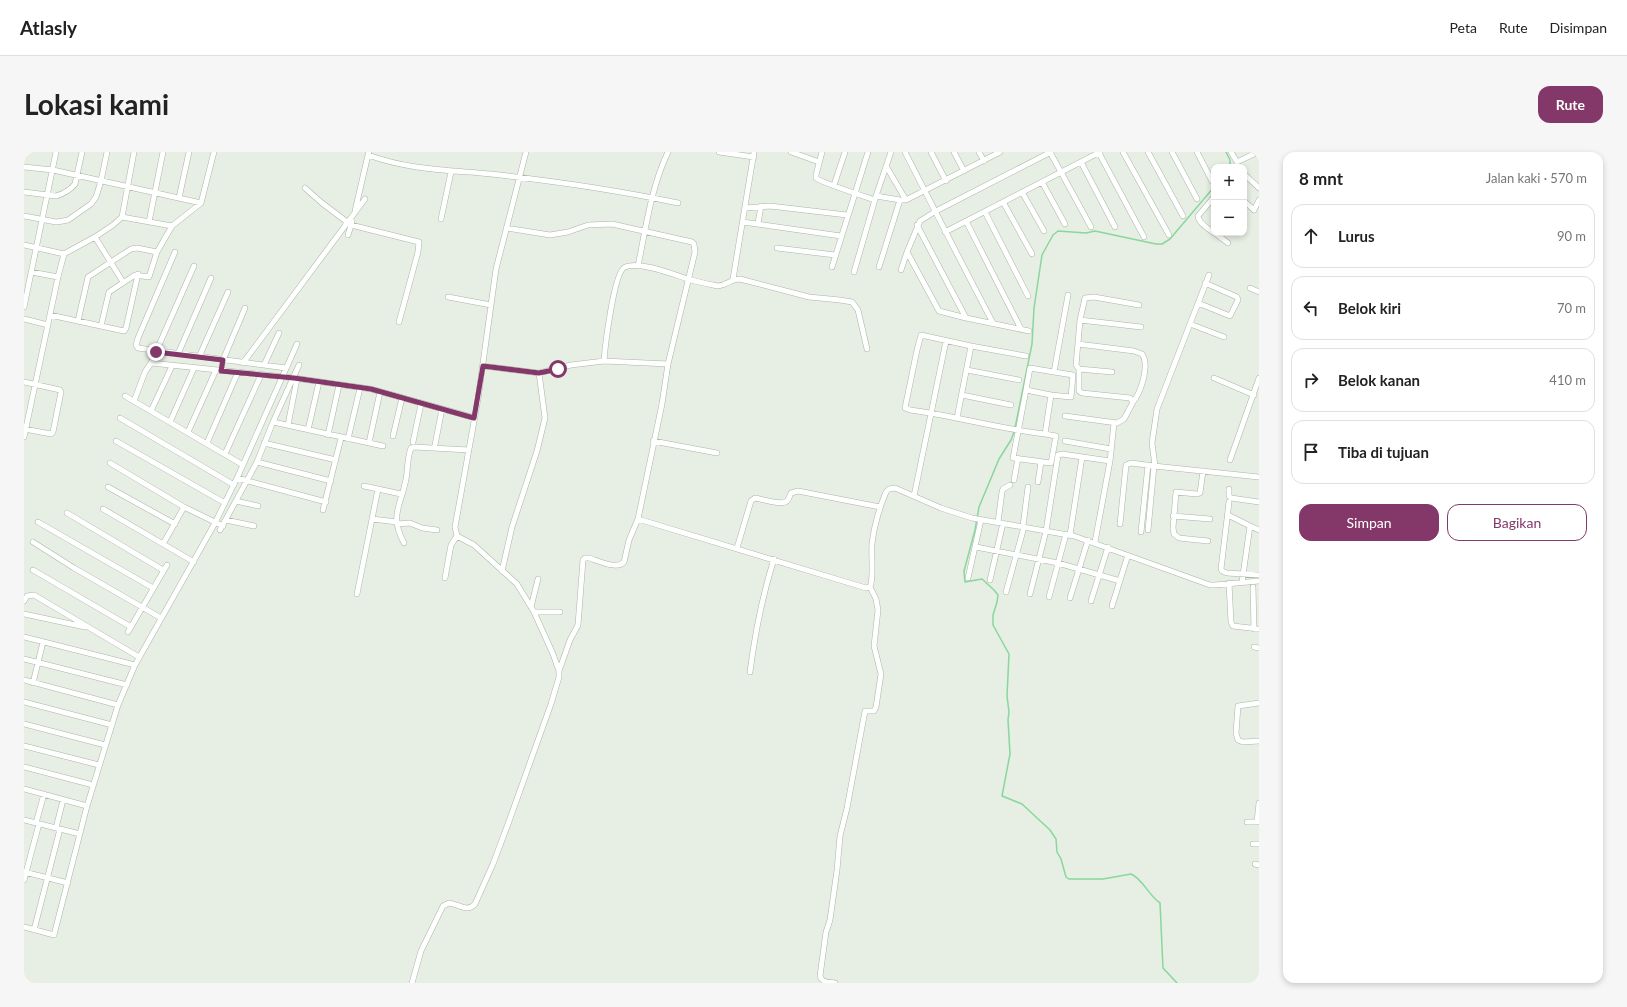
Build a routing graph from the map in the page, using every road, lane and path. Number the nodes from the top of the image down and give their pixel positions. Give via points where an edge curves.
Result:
1 (56, 152) edge
2 (82, 152) edge
3 (107, 152) edge
4 (134, 152) edge
5 (163, 152) edge
6 (189, 152) edge
7 (214, 152) edge
8 (526, 152) edge
9 (668, 152) edge
10 (720, 152) edge
11 (791, 152) edge
12 (822, 152) edge
13 (845, 152) edge
14 (868, 152) edge
15 (891, 152) edge
16 (905, 152) edge
17 (931, 152) edge
18 (954, 152) edge
19 (979, 152) edge
20 (1000, 152) edge
21 (1051, 152) edge
22 (1099, 152) edge
23 (1123, 152) edge
24 (1148, 152) edge
25 (1172, 152) edge
26 (1197, 152) edge
27 (1231, 152) edge
28 (1258, 152) edge
29 (368, 154) edge
30 (754, 155) edge
31 (984, 161) junction
32 (819, 162) junction
33 (1081, 162) junction
34 (1237, 164) edge
35 (1239, 164) edge
36 (886, 166) junction
37 (24, 167) edge
38 (53, 170) junction
39 (964, 171) junction
40 (450, 172) junction
41 (1061, 172) junction
42 (77, 176) junction
43 (1247, 177) edge
44 (518, 179) junction
45 (1211, 179) edge
46 (946, 180) junction
47 (101, 181) junction
48 (1042, 182) junction
49 (834, 185) junction
50 (128, 186) junction
51 (305, 188) dead end
52 (1259, 188) edge
53 (24, 192) edge
54 (925, 192) junction
55 (1022, 192) junction
56 (155, 193) junction
57 (855, 193) junction
58 (47, 195) junction
59 (651, 197) junction
60 (179, 198) junction
61 (876, 198) junction
62 (366, 199) dead end
63 (1197, 199) dead end
64 (900, 200) junction
65 (906, 200) junction
66 (1259, 200) edge
67 (1003, 202) junction
68 (201, 203) junction
69 (678, 203) dead end
70 (1211, 203) edge
71 (1247, 204) edge
72 (761, 206) junction
73 (746, 208) junction
74 (936, 211) junction
75 (985, 212) junction
76 (848, 215) junction
77 (24, 216) edge
78 (1183, 216) dead end
79 (122, 217) junction
80 (42, 219) junction
81 (441, 219) dead end
82 (966, 221) junction
83 (149, 222) junction
84 (743, 222) junction
85 (758, 223) junction
86 (1065, 224) dead end
87 (351, 225) junction
88 (917, 225) junction
89 (172, 226) junction
90 (1115, 227) dead end
91 (506, 228) junction
92 (1091, 228) dead end
93 (1044, 231) dead end
94 (1211, 231) edge
95 (645, 232) junction
96 (945, 232) junction
97 (1169, 235) dead end
98 (348, 236) dead end
99 (841, 236) junction
100 (1218, 236) edge
101 (95, 237) junction
102 (1144, 237) dead end
103 (1228, 243) dead end
104 (24, 245) edge
105 (37, 247) junction
106 (777, 248) dead end
107 (157, 252) junction
108 (175, 252) dead end
109 (907, 252) junction
110 (64, 254) junction
111 (835, 254) junction
112 (1032, 254) dead end
113 (111, 261) junction
114 (194, 266) dead end
115 (638, 266) junction
116 (832, 267) dead end
117 (879, 267) dead end
118 (901, 270) dead end
119 (31, 272) junction
120 (854, 272) dead end
121 (138, 274) junction
122 (1209, 274) dead end
123 (58, 277) junction
124 (211, 278) dead end
125 (689, 279) junction
126 (733, 279) junction
127 (124, 282) junction
128 (1205, 283) junction
129 (1250, 288) dead end
130 (228, 292) dead end
131 (1259, 292) edge
132 (1068, 295) dead end
133 (1028, 296) dead end
134 (448, 297) dead end
135 (1198, 303) junction
136 (491, 305) junction
137 (1139, 305) dead end
138 (24, 307) edge
139 (245, 308) dead end
140 (50, 315) junction
141 (966, 318) junction
142 (24, 319) edge
143 (1080, 320) junction
144 (78, 321) junction
145 (399, 322) dead end
146 (993, 323) junction
147 (1190, 324) junction
148 (48, 325) junction
149 (101, 326) junction
150 (1141, 327) dead end
151 (1021, 329) junction
152 (1029, 331) dead end
153 (279, 333) dead end
154 (1224, 337) dead end
155 (946, 341) junction
156 (297, 344) dead end
157 (1078, 344) junction
158 (971, 346) junction
159 (867, 349) dead end
160 (156, 352) junction
161 (178, 354) junction
162 (1026, 356) dead end
163 (199, 357) junction
164 (223, 360) junction
165 (604, 361) junction
166 (151, 363) junction
167 (243, 363) junction
168 (668, 364) junction
169 (264, 365) junction
170 (299, 365) dead end
171 (172, 366) junction
172 (483, 366) junction
173 (194, 368) junction
174 (286, 368) junction
175 (1079, 369) junction
176 (219, 370) junction
177 (967, 370) junction
178 (238, 372) junction
179 (1054, 372) junction
180 (1112, 372) dead end
181 (539, 373) junction
182 (261, 375) junction
183 (282, 377) junction
184 (296, 378) junction
185 (1214, 378) dead end
186 (1259, 378) edge
187 (1019, 380) dead end
188 (24, 382) edge
189 (319, 382) junction
190 (35, 385) junction
191 (340, 385) junction
192 (360, 388) junction
193 (1026, 390) junction
194 (380, 392) junction
195 (962, 395) junction
196 (1051, 395) junction
197 (1254, 395) junction
198 (125, 396) dead end
199 (402, 398) junction
200 (134, 401) junction
201 (1133, 402) junction
202 (422, 404) junction
203 (1011, 405) dead end
204 (442, 409) junction
205 (151, 411) junction
206 (930, 413) junction
207 (1065, 416) dead end
208 (120, 418) dead end
209 (474, 418) junction
210 (957, 418) junction
211 (170, 422) junction
212 (273, 422) junction
213 (1114, 423) junction
214 (288, 425) junction
215 (25, 429) edge
216 (308, 430) junction
217 (1016, 431) junction
218 (188, 432) junction
219 (1045, 434) junction
220 (328, 435) junction
221 (393, 436) dead end
222 (24, 437) edge
223 (341, 438) junction
224 (348, 439) junction
225 (116, 441) dead end
226 (654, 441) junction
227 (1065, 441) dead end
228 (413, 442) dead end
229 (207, 443) junction
230 (264, 443) junction
231 (369, 443) junction
232 (436, 445) dead end
233 (383, 446) dead end
234 (1111, 449) junction
235 (469, 450) junction
236 (717, 453) dead end
237 (225, 454) junction
238 (1082, 457) junction
239 (1018, 458) junction
240 (336, 460) junction
241 (1230, 460) dead end
242 (1110, 461) junction
243 (257, 462) junction
244 (1040, 462) junction
245 (110, 463) dead end
246 (243, 465) junction
247 (1152, 466) junction
248 (1203, 471) junction
249 (1259, 477) edge
250 (237, 478) junction
251 (331, 480) junction
252 (1014, 480) dead end
253 (247, 482) junction
254 (1038, 482) dead end
255 (234, 485) junction
256 (1010, 485) dead end
257 (364, 486) dead end
258 (108, 487) dead end
259 (1028, 488) dead end
260 (378, 489) junction
261 (1229, 489) dead end
262 (401, 494) junction
263 (914, 496) junction
264 (236, 501) junction
265 (326, 502) junction
266 (1229, 502) dead end
267 (1259, 502) edge
268 (225, 503) junction
269 (258, 506) dead end
270 (184, 507) junction
271 (880, 507) junction
272 (103, 509) dead end
273 (323, 510) dead end
274 (67, 513) dead end
275 (1228, 515) junction
276 (1173, 516) junction
277 (372, 519) junction
278 (638, 519) junction
279 (1210, 519) dead end
280 (226, 520) junction
281 (978, 520) junction
282 (38, 522) dead end
283 (215, 523) junction
284 (397, 523) junction
285 (1001, 523) junction
286 (174, 524) junction
287 (1120, 524) dead end
288 (254, 526) dead end
289 (1023, 526) junction
290 (1250, 526) junction
291 (436, 530) dead end
292 (1148, 530) dead end
293 (1259, 530) edge
294 (1046, 531) junction
295 (1141, 532) dead end
296 (1068, 535) junction
297 (457, 536) junction
298 (1088, 540) junction
299 (1208, 541) dead end
300 (33, 542) dead end
301 (1095, 542) junction
302 (404, 543) dead end
303 (163, 544) junction
304 (976, 547) junction
305 (1108, 547) junction
306 (736, 548) junction
307 (997, 551) junction
308 (1017, 554) junction
309 (1127, 558) dead end
310 (774, 559) junction
311 (1037, 559) junction
312 (194, 562) junction
313 (1058, 563) junction
314 (167, 565) dead end
315 (1079, 569) junction
316 (33, 570) dead end
317 (164, 570) junction
318 (502, 570) junction
319 (1099, 575) junction
320 (1243, 575) junction
321 (1259, 575) edge
322 (446, 578) dead end
323 (968, 578) dead end
324 (538, 579) dead end
325 (990, 580) dead end
326 (1120, 581) junction
327 (1259, 581) edge
328 (1242, 582) junction
329 (1229, 584) junction
330 (870, 587) junction
331 (1253, 587) dead end
332 (153, 588) junction
333 (1006, 592) dead end
334 (357, 594) dead end
335 (1030, 594) dead end
336 (1049, 597) dead end
337 (1070, 598) dead end
338 (24, 601) edge
339 (1091, 601) dead end
340 (1112, 606) dead end
341 (142, 607) junction
342 (533, 610) junction
343 (560, 612) dead end
344 (24, 614) edge
345 (162, 618) junction
346 (88, 627) junction
347 (131, 627) junction
348 (1256, 629) edge
349 (128, 632) dead end
350 (24, 637) edge
351 (43, 642) junction
352 (139, 657) junction
353 (24, 659) edge
354 (38, 663) junction
355 (135, 665) junction
356 (559, 671) junction
357 (750, 672) dead end
358 (24, 680) edge
359 (33, 683) junction
360 (127, 685) junction
361 (24, 702) edge
362 (1259, 703) edge
363 (118, 705) junction
364 (24, 724) edge
365 (112, 725) junction
366 (1259, 741) edge
367 (106, 745) junction
368 (24, 746) edge
369 (99, 765) junction
370 (24, 767) edge
371 (93, 785) junction
372 (24, 789) edge
373 (44, 794) junction
374 (63, 800) junction
375 (1259, 803) edge
376 (88, 806) junction
377 (24, 820) edge
378 (1247, 822) dead end
379 (37, 823) junction
380 (1258, 823) edge
381 (58, 829) junction
382 (80, 834) junction
383 (1253, 844) dead end
384 (1259, 844) edge
385 (25, 872) edge
386 (48, 878) junction
387 (24, 880) edge
388 (68, 883) junction
389 (24, 928) edge
390 (34, 930) junction
391 (412, 983) edge
392 (835, 983) edge

1 - 38 street
2 - 42 street
3 - 47 street
4 - 50 street
5 - 56 street
6 - 60 street
7 - 68 street
8 - 44 street
9 - 59 street
10 - 30 street
11 - 32 street
12 - 32 street
13 - 49 street
14 - 57 street
15 - 36 street
16 - 54 street
17 - 46 street
18 - 39 street
19 - 31 street
20 - 31 street
21 - 41 street
21 - 74 street
22 - 33 street
22 - 102 street
23 - 97 street
24 - 78 street
25 - 63 street
26 - 45 street
27 - 34 street
28 - 35 street
29 - 40 street via 399,165
29 - 87 street
30 - 73 street
31 - 39 street
32 - 49 street via 816,178
33 - 41 street
33 - 90 street
36 - 61 street
36 - 65 street
37 - 38 street
38 - 42 street
38 - 58 street
39 - 46 street
40 - 44 street via 492,174
40 - 81 street
41 - 48 street
41 - 92 street
42 - 47 street
42 - 58 street via 75,184 60,195
43 - 52 street
44 - 59 street
44 - 91 street
46 - 54 street
47 - 50 street
47 - 80 street via 91,204 68,220 56,222
48 - 55 street
48 - 86 street
49 - 57 street
50 - 56 street
50 - 79 street
51 - 87 street
53 - 58 street
54 - 65 street
54 - 74 street
55 - 67 street
55 - 93 street
56 - 60 street
56 - 83 street
57 - 61 street
57 - 76 street
58 - 80 street
59 - 69 street
59 - 95 street
60 - 68 street
61 - 64 street
61 - 120 street
62 - 167 street
64 - 65 street
64 - 117 street
66 - 71 street via 1254,210
67 - 75 street
67 - 112 street
68 - 89 street
70 - 94 street via 1198,216 1200,222
72 - 73 street
72 - 76 street
72 - 85 street
73 - 84 street
74 - 88 street
74 - 96 street
75 - 82 street
75 - 133 street
76 - 99 street
77 - 80 street
79 - 83 street
79 - 101 street
80 - 105 street
82 - 96 street
82 - 151 street
83 - 89 street
84 - 85 street
84 - 126 street
85 - 99 street
87 - 98 street
87 - 145 street via 419,242
88 - 109 street
88 - 141 street
89 - 107 street
91 - 95 street via 550,235 588,225 612,224
91 - 136 street
95 - 115 street
95 - 125 street via 694,244 695,252
96 - 146 street
99 - 111 street
100 - 103 street
101 - 110 street
101 - 113 street
104 - 105 street
105 - 110 street
105 - 119 street
106 - 111 street
107 - 113 street via 134,248
107 - 121 street via 149,277
108 - 160 street via 136,345 138,348
109 - 118 street
109 - 141 street via 936,308
110 - 123 street
111 - 116 street
113 - 127 street
113 - 144 street via 88,277
114 - 160 street
115 - 125 street
115 - 165 street via 624,267 621,270 608,321
119 - 123 street
119 - 138 street
121 - 127 street
121 - 149 street via 125,330 122,332
122 - 128 street
123 - 140 street
124 - 161 street
125 - 126 street via 718,286 726,285
125 - 168 street
126 - 159 street via 809,297 852,302 858,310
127 - 149 street via 109,292
128 - 135 street
128 - 135 street via 1237,297 1238,300 1230,316
129 - 131 street
130 - 163 street
132 - 179 street
134 - 136 street
135 - 147 street
136 - 172 street
137 - 143 street via 1088,297 1085,298
139 - 164 street
140 - 144 street
140 - 148 street
141 - 146 street
142 - 148 street
143 - 150 street
143 - 157 street
144 - 149 street
146 - 151 street
147 - 154 street
147 - 247 street via 1157,409 1152,442
148 - 190 street
151 - 152 street
153 - 169 street
155 - 158 street
155 - 206 street
155 - 206 street via 921,335 917,350 905,408
156 - 174 street
157 - 175 street via 1076,362
157 - 201 street via 1142,354 1145,361 1144,375 1139,395
158 - 162 street
158 - 177 street
160 - 161 street
160 - 166 street
161 - 163 street
163 - 164 street
164 - 167 street
164 - 176 street
165 - 168 street
165 - 181 street
166 - 171 street
166 - 200 street
167 - 169 street
168 - 226 street
169 - 174 street
170 - 184 street
171 - 173 street
171 - 205 street
172 - 181 street
172 - 209 street
173 - 176 street
173 - 211 street
174 - 183 street
175 - 180 street
175 - 201 street via 1079,391 1082,393 1130,398
176 - 178 street
176 - 218 street
177 - 187 street
177 - 195 street
178 - 182 street
178 - 229 street
179 - 193 street via 1030,368
179 - 196 street via 1074,375 1071,397
181 - 318 street via 545,418 512,527
182 - 183 street
182 - 237 street
183 - 184 street
183 - 246 street
184 - 189 street
184 - 212 street
184 - 214 street
185 - 197 street
186 - 197 street
188 - 190 street
189 - 191 street
189 - 216 street
190 - 215 street
190 - 215 street via 61,392 53,432 49,435
191 - 192 street
191 - 220 street
192 - 194 street
192 - 224 street
193 - 196 street
193 - 217 street
194 - 199 street
194 - 231 street
195 - 203 street
195 - 210 street
196 - 219 street
197 - 241 street
198 - 200 street
199 - 202 street
199 - 221 street
200 - 205 street
201 - 213 street via 1122,421
202 - 204 street
202 - 228 street
204 - 209 street
204 - 232 street
205 - 211 street
206 - 210 street
206 - 263 street
207 - 213 street
208 - 255 street
209 - 235 street
210 - 217 street
211 - 218 street
212 - 214 street
212 - 230 street
213 - 234 street
214 - 216 street
215 - 222 street
216 - 220 street
217 - 219 street
217 - 239 street via 1013,458
218 - 229 street
219 - 244 street via 1056,436 1051,463
220 - 223 street
223 - 224 street
223 - 240 street
224 - 231 street
225 - 268 street
226 - 236 street
226 - 278 street
227 - 234 street
229 - 237 street
230 - 240 street
230 - 243 street
231 - 233 street
234 - 242 street
235 - 262 street via 411,448
235 - 297 street via 456,517
237 - 246 street
238 - 242 street
238 - 294 street via 1062,454 1057,456
238 - 296 street
239 - 244 street
239 - 252 street
240 - 251 street
242 - 301 street
243 - 251 street
243 - 253 street
244 - 254 street
245 - 270 street
246 - 250 street
247 - 248 street
247 - 287 street via 1126,464
247 - 292 street
247 - 295 street
248 - 249 street
248 - 276 street via 1200,493 1176,492
250 - 253 street
250 - 255 street
251 - 265 street
253 - 264 street
253 - 265 street
255 - 268 street
256 - 285 street via 1002,492
257 - 260 street
258 - 286 street
259 - 289 street
260 - 262 street
260 - 277 street
261 - 267 street via 1231,498
262 - 284 street via 397,508
263 - 271 street via 888,488
263 - 281 street
264 - 269 street
264 - 280 street
265 - 273 street
266 - 275 street
268 - 283 street
270 - 283 street
270 - 286 street
271 - 306 street via 798,491 791,493 785,503 755,498 751,501
271 - 330 street via 873,539
272 - 303 street
274 - 317 street
275 - 290 street
275 - 320 street via 1220,569
276 - 279 street
276 - 299 street via 1176,536
277 - 284 street
277 - 334 street
278 - 306 street
278 - 356 street via 622,564 589,558 583,560 578,625
280 - 283 street via 222,528
280 - 288 street
281 - 285 street
281 - 304 street
282 - 332 street
283 - 312 street
284 - 291 street via 410,523
284 - 302 street
285 - 289 street
285 - 307 street
286 - 303 street
289 - 294 street
289 - 308 street
290 - 293 street
290 - 320 street
294 - 296 street
294 - 311 street
296 - 298 street
296 - 313 street
297 - 318 street via 474,545
297 - 322 street via 451,545
298 - 301 street
298 - 315 street
300 - 341 street
301 - 305 street
303 - 312 street
304 - 307 street
304 - 323 street
305 - 319 street
305 - 329 street via 1210,585
306 - 310 street
307 - 308 street
307 - 325 street
308 - 311 street
308 - 333 street
309 - 326 street
310 - 330 street via 866,588
310 - 357 street via 756,628
311 - 313 street
311 - 335 street
312 - 345 street
313 - 315 street
313 - 336 street
314 - 317 street
315 - 319 street
315 - 337 street
316 - 347 street
317 - 332 street
318 - 342 street via 517,584
319 - 326 street
319 - 339 street
320 - 321 street
320 - 328 street
324 - 342 street
326 - 340 street
327 - 328 street
328 - 329 street
329 - 348 street via 1231,622 1236,628
330 - 392 street via 878,610 874,646 881,674 876,707 874,711 865,711 840,836 820,976 824,982
331 - 348 street
332 - 341 street
338 - 346 street via 27,596 34,595
341 - 345 street
341 - 347 street
342 - 343 street
342 - 356 street
344 - 346 street
345 - 352 street
346 - 352 street
347 - 349 street
350 - 351 street
351 - 354 street
351 - 355 street
352 - 355 street
353 - 354 street
354 - 359 street
354 - 360 street
355 - 360 street
356 - 391 street via 508,824 475,904 467,909 449,903 443,906 421,951
358 - 359 street
359 - 363 street
360 - 363 street
361 - 365 street
362 - 366 street via 1238,706 1236,733 1240,742
363 - 365 street
364 - 367 street
365 - 367 street
367 - 369 street
368 - 369 street
369 - 371 street
370 - 371 street
371 - 376 street
372 - 373 street
373 - 374 street
373 - 379 street
374 - 376 street
374 - 381 street
375 - 380 street
376 - 382 street
377 - 379 street
378 - 380 street
379 - 381 street
379 - 385 street
381 - 382 street
381 - 386 street
382 - 388 street
383 - 384 street
385 - 386 street
385 - 387 street
386 - 388 street
386 - 390 street
388 - 390 street via 54,935
389 - 390 street

